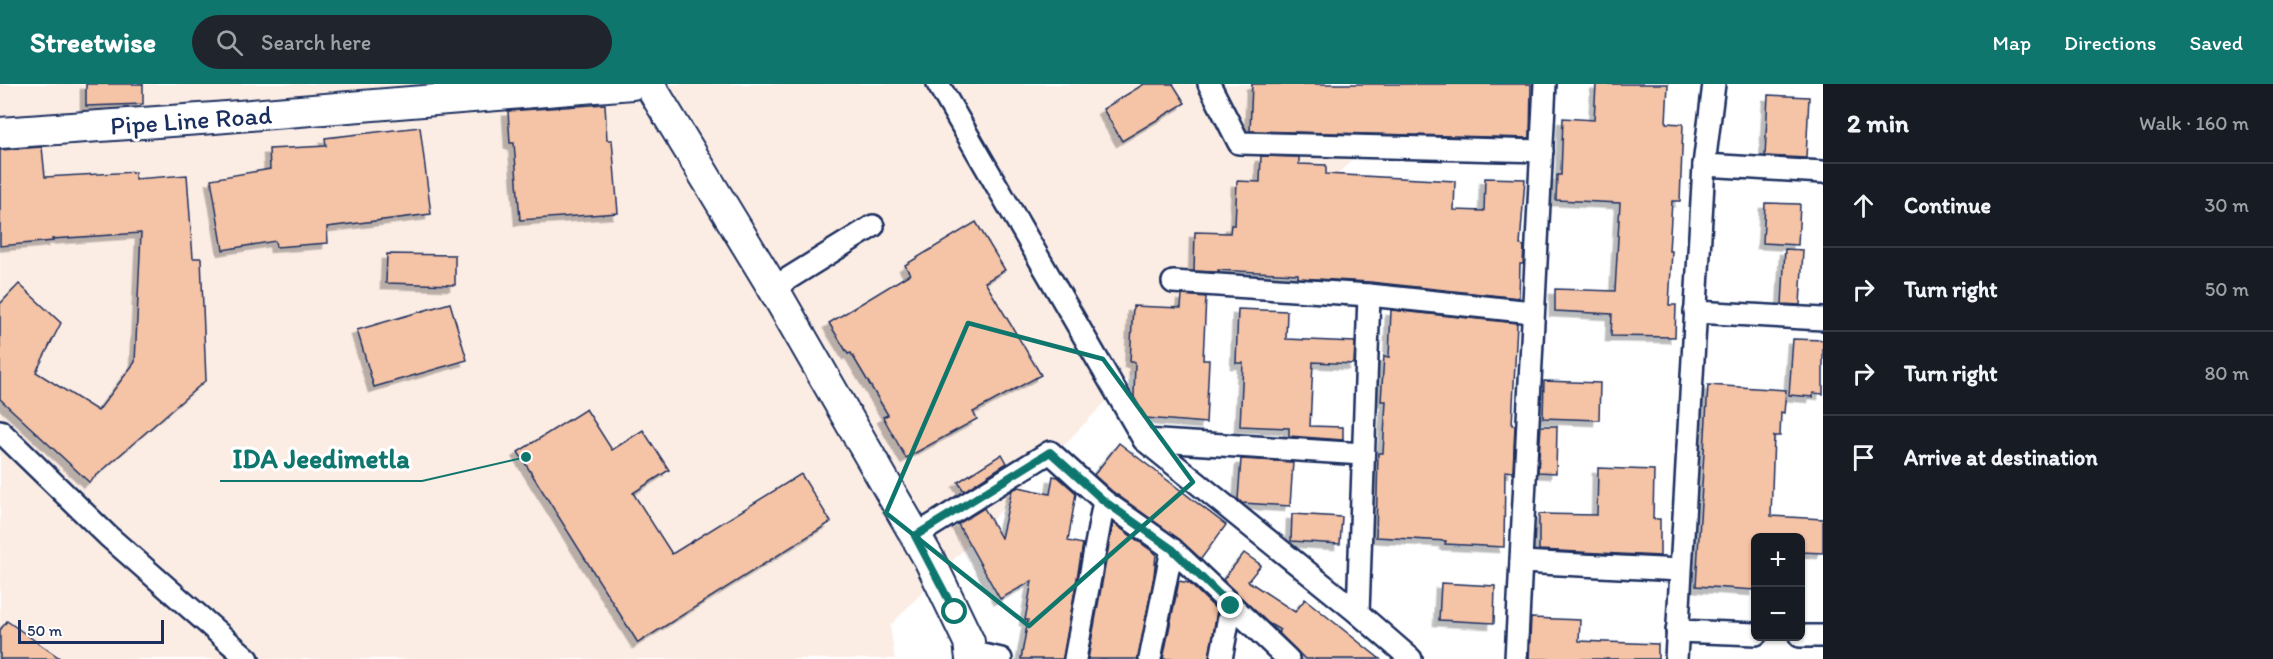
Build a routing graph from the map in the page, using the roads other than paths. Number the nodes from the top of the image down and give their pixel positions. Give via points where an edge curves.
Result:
1 (632, 84) edge
2 (649, 84) edge
3 (938, 84) edge
4 (1209, 84) edge
5 (1545, 84) edge
6 (1714, 84) edge
7 (0, 133) edge
8 (1542, 151) junction
9 (1704, 165) junction
10 (1823, 172) edge
11 (873, 226) dead end
12 (1173, 282) dead end
13 (773, 288) junction
14 (1369, 295) junction
15 (1533, 312) junction
16 (1695, 312) junction
17 (1823, 319) edge
18 (0, 432) edge
19 (1144, 440) junction
20 (1363, 454) junction
21 (1104, 501) junction
22 (915, 536) junction
23 (1172, 549) junction
24 (1521, 562) junction
25 (1680, 570) junction
26 (1231, 606) junction
27 (1358, 613) junction
28 (1677, 631) junction
29 (1751, 634) edge
30 (1805, 636) edge
31 (1823, 636) edge
32 (970, 655) edge
33 (248, 659) edge
34 (1001, 659) edge
35 (1075, 659) edge
36 (1150, 659) edge
37 (1221, 659) edge
38 (1288, 659) edge
39 (1412, 659) edge
40 (1516, 659) edge
41 (1676, 659) edge

1 - 7 street, Pipe Line Road
2 - 13 street
3 - 19 street
4 - 8 street via 1239,143
5 - 8 street
6 - 9 street
8 - 15 street
9 - 10 street
9 - 16 street
11 - 13 street
12 - 14 street
13 - 22 street
14 - 15 street
14 - 20 street
15 - 24 street
16 - 17 street
16 - 25 street
18 - 33 street via 108,536
19 - 20 street
19 - 27 street
20 - 27 street
21 - 22 street via 1050,452
21 - 23 street
21 - 35 street
22 - 32 street via 969,642
23 - 26 street
23 - 36 street
24 - 25 street
24 - 40 street
25 - 28 street
26 - 37 street
26 - 38 street
27 - 39 street
28 - 29 street
28 - 41 street
30 - 31 street
32 - 34 street

